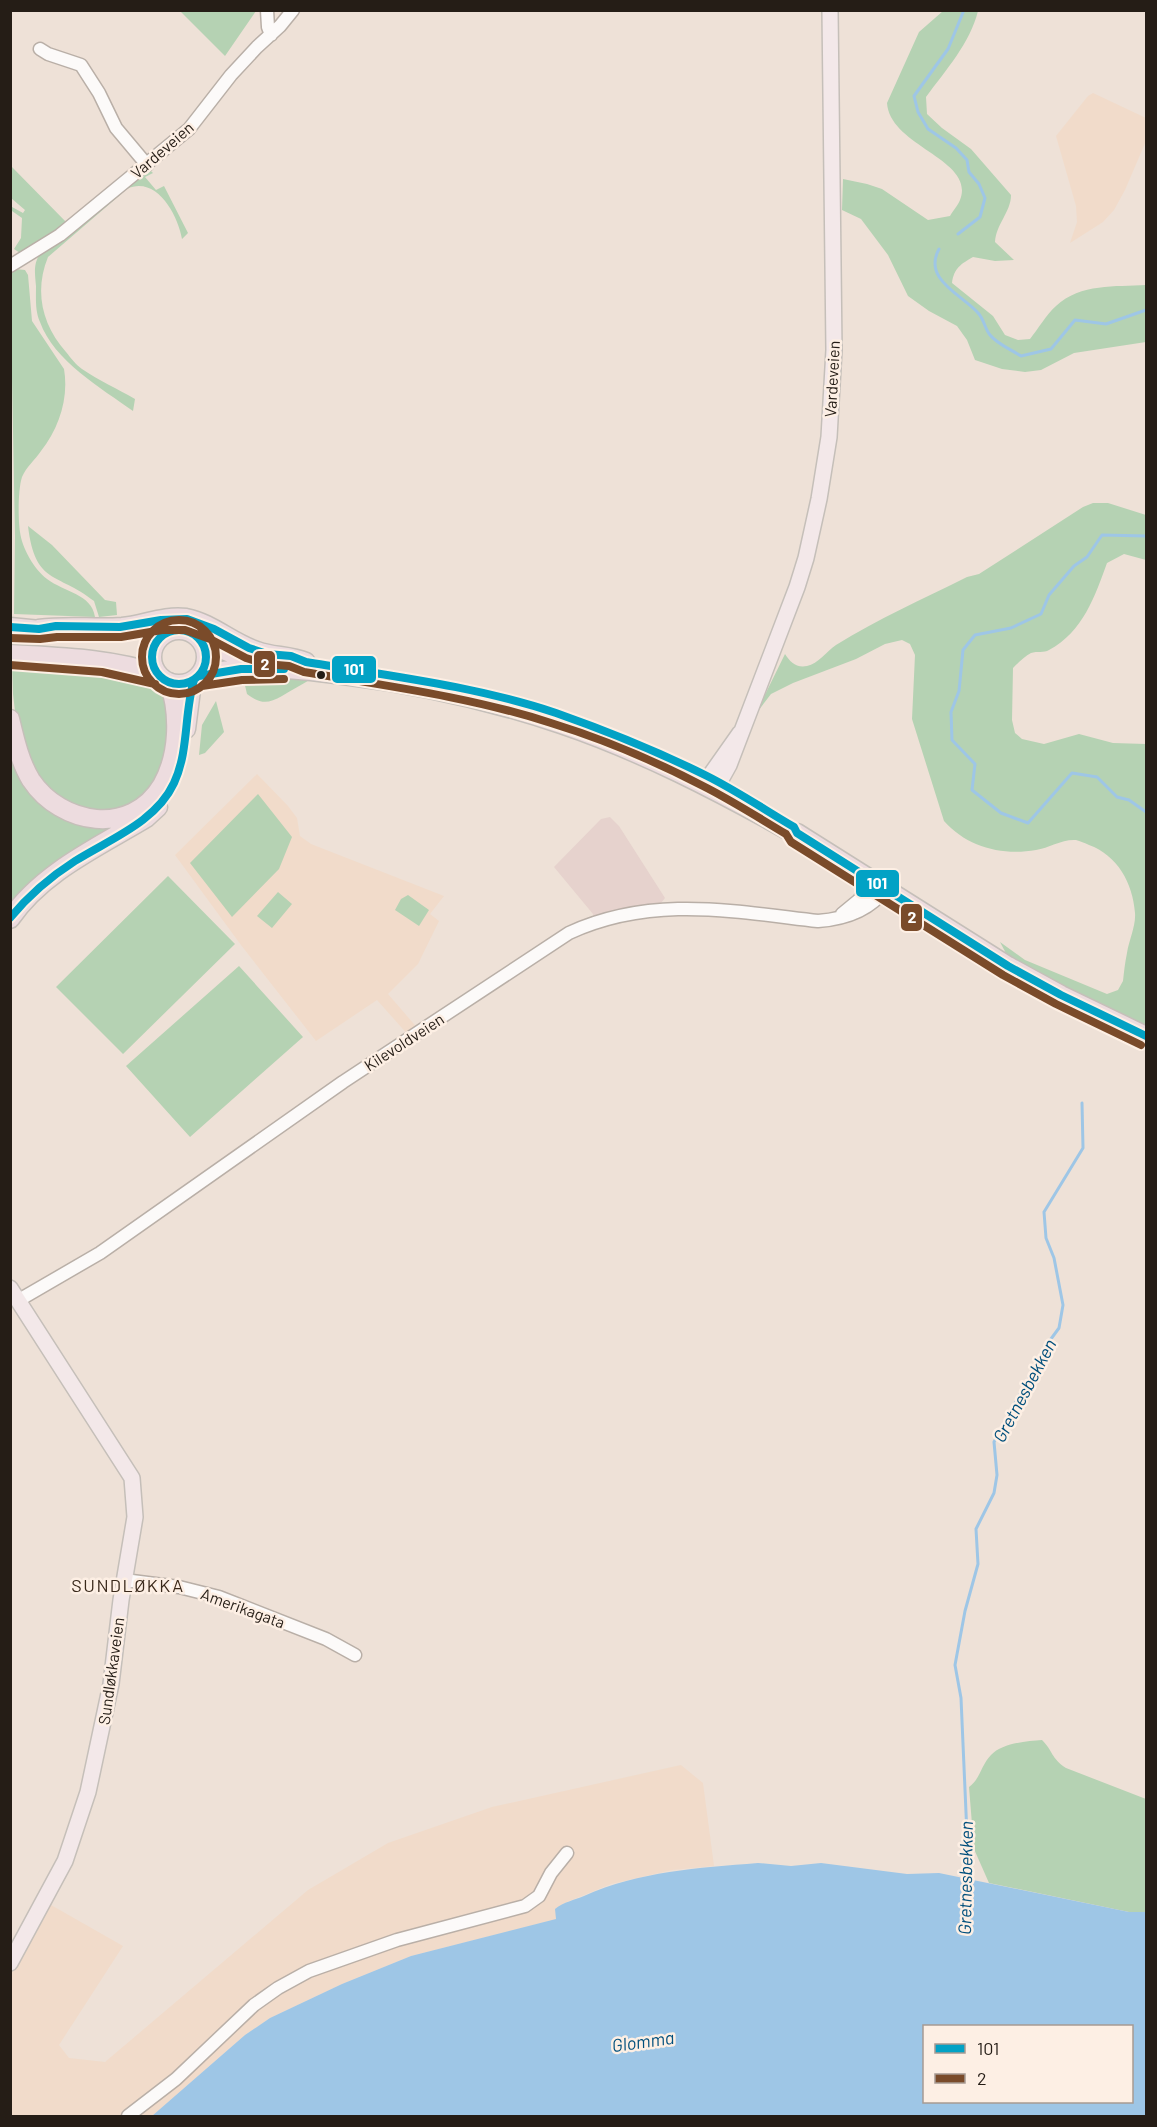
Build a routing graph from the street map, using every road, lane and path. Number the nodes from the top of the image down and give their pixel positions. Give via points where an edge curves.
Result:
1 (267, 10) edge
2 (293, 10) edge
3 (830, 10) edge
4 (271, 34) junction
5 (40, 49) dead end
6 (147, 165) junction
7 (10, 266) edge
8 (10, 627) edge
9 (39, 629) junction
10 (165, 634) junction
11 (201, 641) junction
12 (10, 654) edge
13 (306, 662) junction
14 (164, 678) junction
15 (197, 678) junction
16 (10, 719) edge
17 (712, 783) junction
18 (880, 884) junction
19 (10, 919) edge
20 (1146, 1036) edge
21 (15, 1294) edge
22 (124, 1580) junction
23 (355, 1655) dead end
24 (567, 1853) dead end
25 (10, 1963) edge
26 (128, 2116) edge

1 - 4 street
2 - 4 street, Vardeveien
3 - 17 main road, Vardeveien via 834,350 829,437 806,558 739,742 729,765
4 - 6 street, Vardeveien via 231,75 189,129
5 - 6 street via 81,64 116,128
6 - 7 street, Vardeveien via 60,235
8 - 9 highway
9 - 10 highway via 125,637
9 - 13 highway via 120,627 187,619 257,651
10 - 11 highway via 181,630
10 - 14 highway via 153,653 154,668
11 - 13 highway via 235,655
11 - 15 highway via 207,655
12 - 14 highway via 125,664
13 - 17 highway via 436,683 525,704 616,735
14 - 15 highway via 182,684
14 - 16 highway via 174,696 177,718 168,770 153,796 129,814 114,818 99,820 69,812 41,792 25,767
15 - 17 highway via 247,668 310,670 457,694 593,735
15 - 19 highway via 190,690 182,762 168,796 146,818 52,875
17 - 18 highway
18 - 20 highway via 1008,966
18 - 21 street, Kilevoldveien via 832,920 656,909 595,921 578,929 370,1064 99,1253
21 - 22 main road, Sundløkkaveien via 132,1478 135,1516
22 - 23 street, Amerikagata via 219,1597 326,1639
22 - 25 main road, Sundløkkaveien via 111,1684 79,1823 57,1878
24 - 26 street via 539,1896 525,1906 397,1940 309,1971 278,1988 254,2005 176,2079

